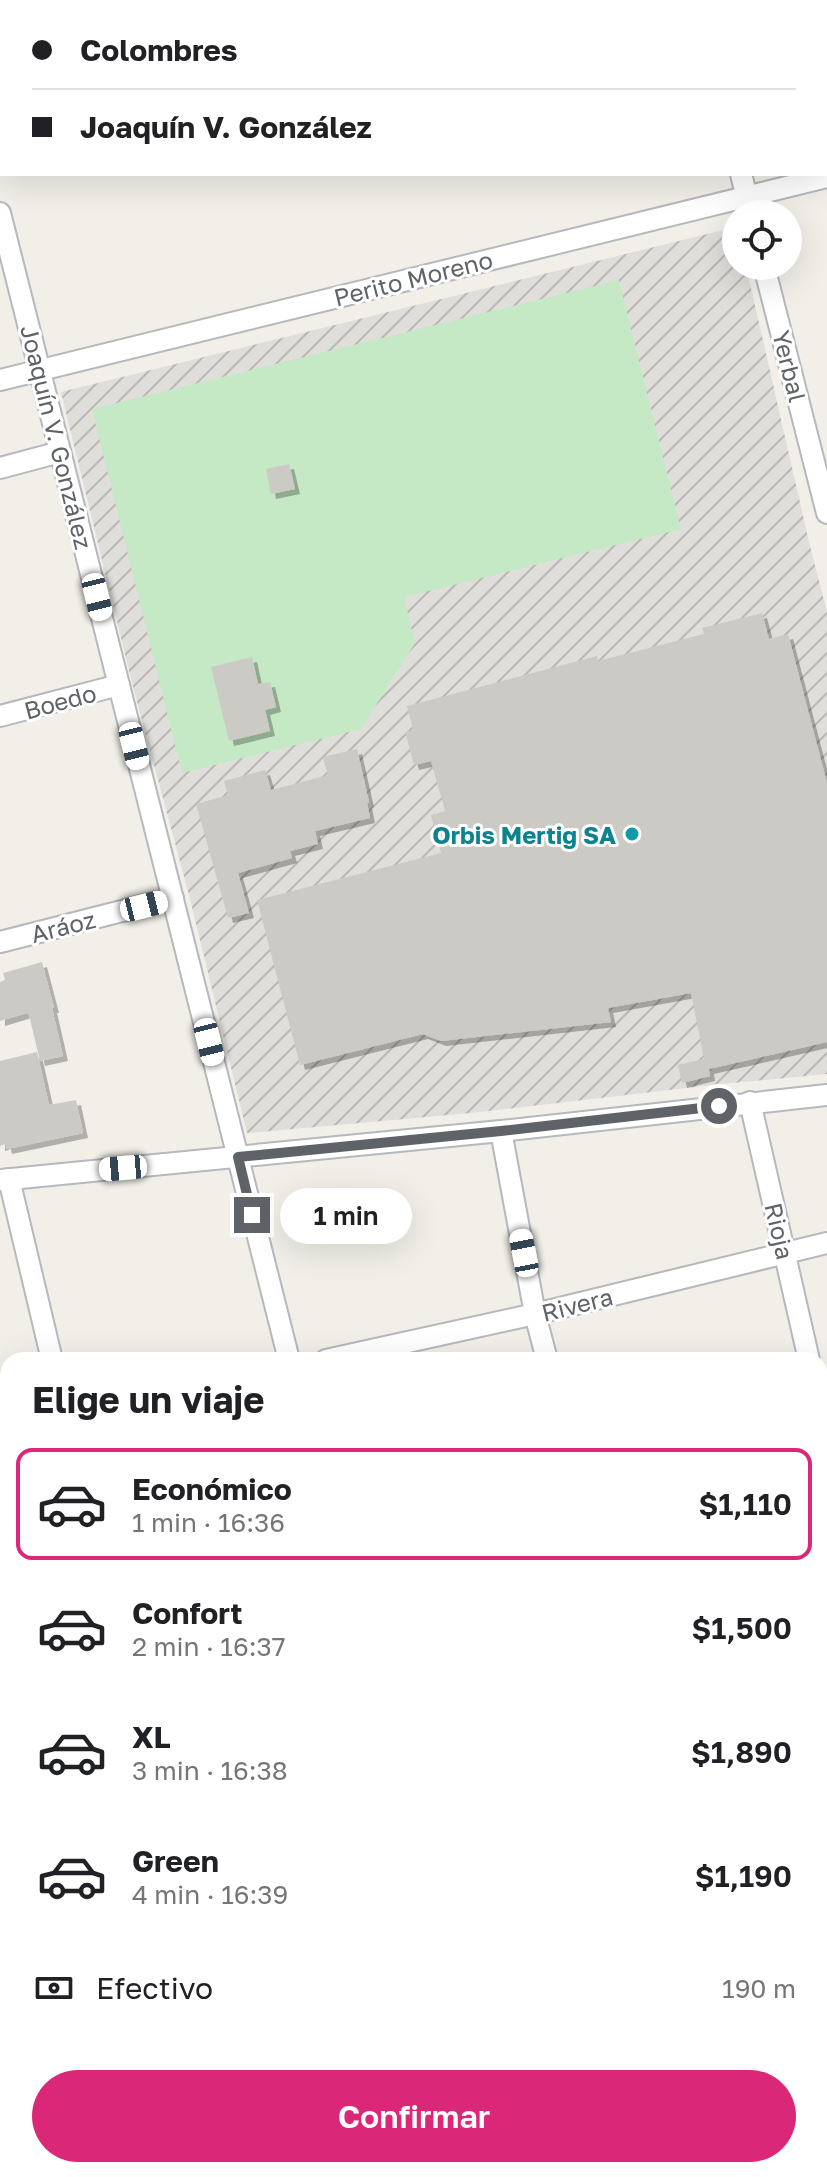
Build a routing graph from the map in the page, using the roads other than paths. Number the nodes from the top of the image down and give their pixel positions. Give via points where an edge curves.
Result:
1 (742, 176) edge
2 (827, 177) edge
3 (748, 200) edge
4 (765, 200) edge
5 (722, 212) edge
6 (0, 213) edge
7 (768, 280) edge
8 (40, 370) junction
9 (0, 380) edge
10 (60, 452) junction
11 (0, 468) edge
12 (827, 513) edge
13 (119, 685) junction
14 (1, 715) edge
15 (173, 898) junction
16 (0, 942) edge
17 (827, 1095) edge
18 (750, 1102) junction
19 (501, 1131) junction
20 (238, 1157) junction
21 (5, 1179) edge
22 (827, 1243) edge
23 (785, 1253) junction
24 (535, 1314) junction
25 (50, 1352) edge
26 (287, 1352) edge
27 (362, 1352) edge
28 (545, 1352) edge
29 (807, 1352) edge

1 - 3 street
2 - 4 street, Perito Moreno
5 - 8 street, Perito Moreno
6 - 8 street, Joaquín V. González
7 - 12 street, Yerbal
8 - 9 street, Perito Moreno
8 - 10 street, Joaquín V. González
10 - 11 street
10 - 13 street, Joaquín V. González
13 - 14 street, Boedo
13 - 15 street, Joaquín V. González
15 - 16 street, Aráoz
15 - 20 street, Joaquín V. González
17 - 18 street
18 - 19 street
18 - 23 street, Rioja
19 - 20 street
19 - 24 street
20 - 21 street
20 - 26 street, Joaquín V. González
21 - 25 street
22 - 23 street, Rivera
23 - 24 street, Rivera
23 - 29 street, Rioja
24 - 27 street, Rivera
24 - 28 street

